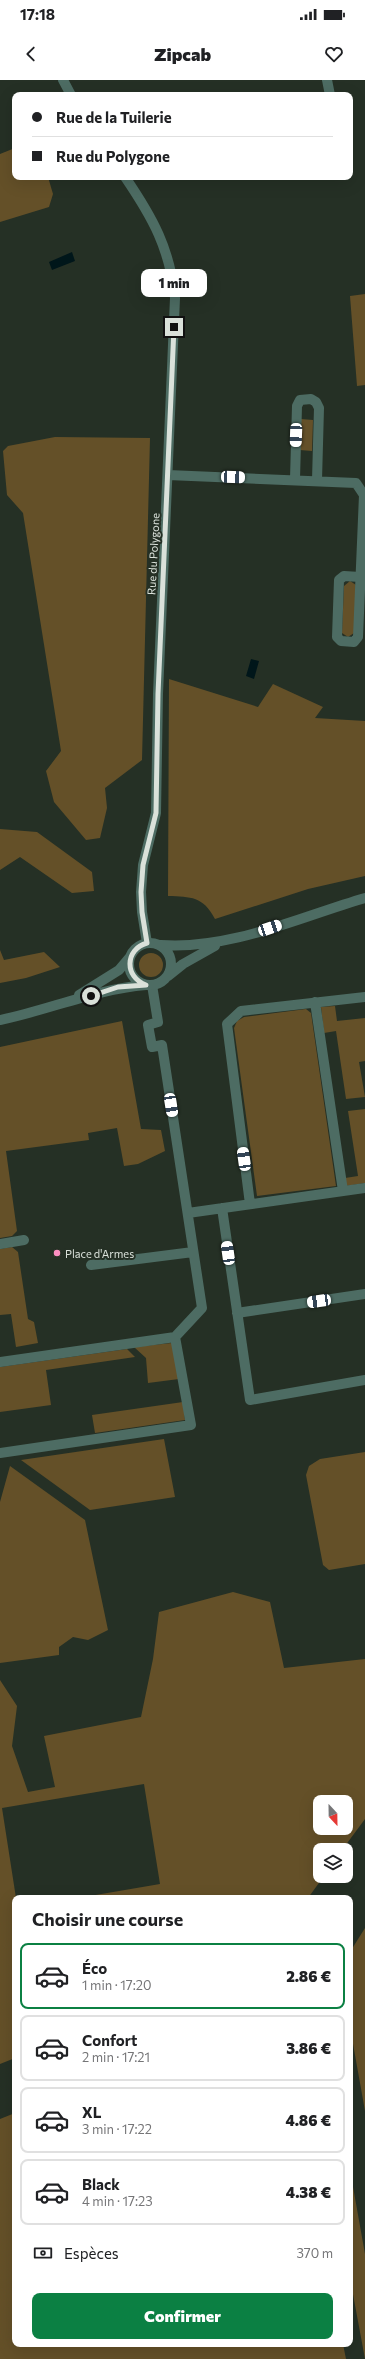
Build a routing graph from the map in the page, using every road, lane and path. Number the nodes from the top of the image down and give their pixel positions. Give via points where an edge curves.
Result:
1 (63, 80) edge
2 (327, 80) edge
3 (69, 92) edge
4 (329, 92) edge
5 (127, 180) edge
6 (168, 475) junction
7 (294, 479) junction
8 (317, 480) junction
9 (360, 577) junction
10 (365, 898) edge
11 (226, 940) junction
12 (147, 943) junction
13 (161, 945) junction
14 (130, 957) junction
15 (168, 976) junction
16 (149, 985) junction
17 (365, 996) edge
18 (315, 1002) junction
19 (64, 1004) junction
20 (0, 1020) edge
21 (365, 1188) edge
22 (343, 1191) junction
23 (250, 1204) junction
24 (222, 1208) junction
25 (188, 1212) junction
26 (24, 1240) dead end
27 (0, 1244) edge
28 (193, 1252) junction
29 (91, 1265) dead end
30 (365, 1294) edge
31 (237, 1313) junction
32 (176, 1337) junction
33 (0, 1362) edge
34 (365, 1380) edge
35 (0, 1453) edge

1 - 3 street
2 - 4 street
5 - 6 street, Rue du Polygone via 157,227 172,272 175,298
6 - 7 street
6 - 12 street, Rue du Polygone via 158,694 156,813 143,865 141,892
7 - 8 street
7 - 8 street via 297,406 300,400 311,399 319,408
8 - 9 street via 356,483 362,490 364,495
9 - 9 street via 358,637 354,642 341,642 337,637 339,580 344,576
10 - 11 street
11 - 13 street via 188,947
11 - 15 street via 199,953
12 - 13 street
12 - 14 street via 137,947
13 - 15 street via 171,956 172,964
14 - 16 street via 131,973 140,983
14 - 19 street via 119,970
15 - 16 street via 158,984
16 - 19 street via 118,987
16 - 25 street via 158,1022 148,1025 152,1046 162,1045
17 - 18 street
18 - 22 street
18 - 23 street via 241,1011 227,1024
19 - 20 street
21 - 22 street
22 - 23 street
23 - 24 street
24 - 25 street
24 - 31 street
25 - 28 street
26 - 27 street
28 - 29 street
28 - 32 street via 202,1308
30 - 31 street
31 - 34 street via 250,1400
32 - 33 street
32 - 35 street via 191,1425

